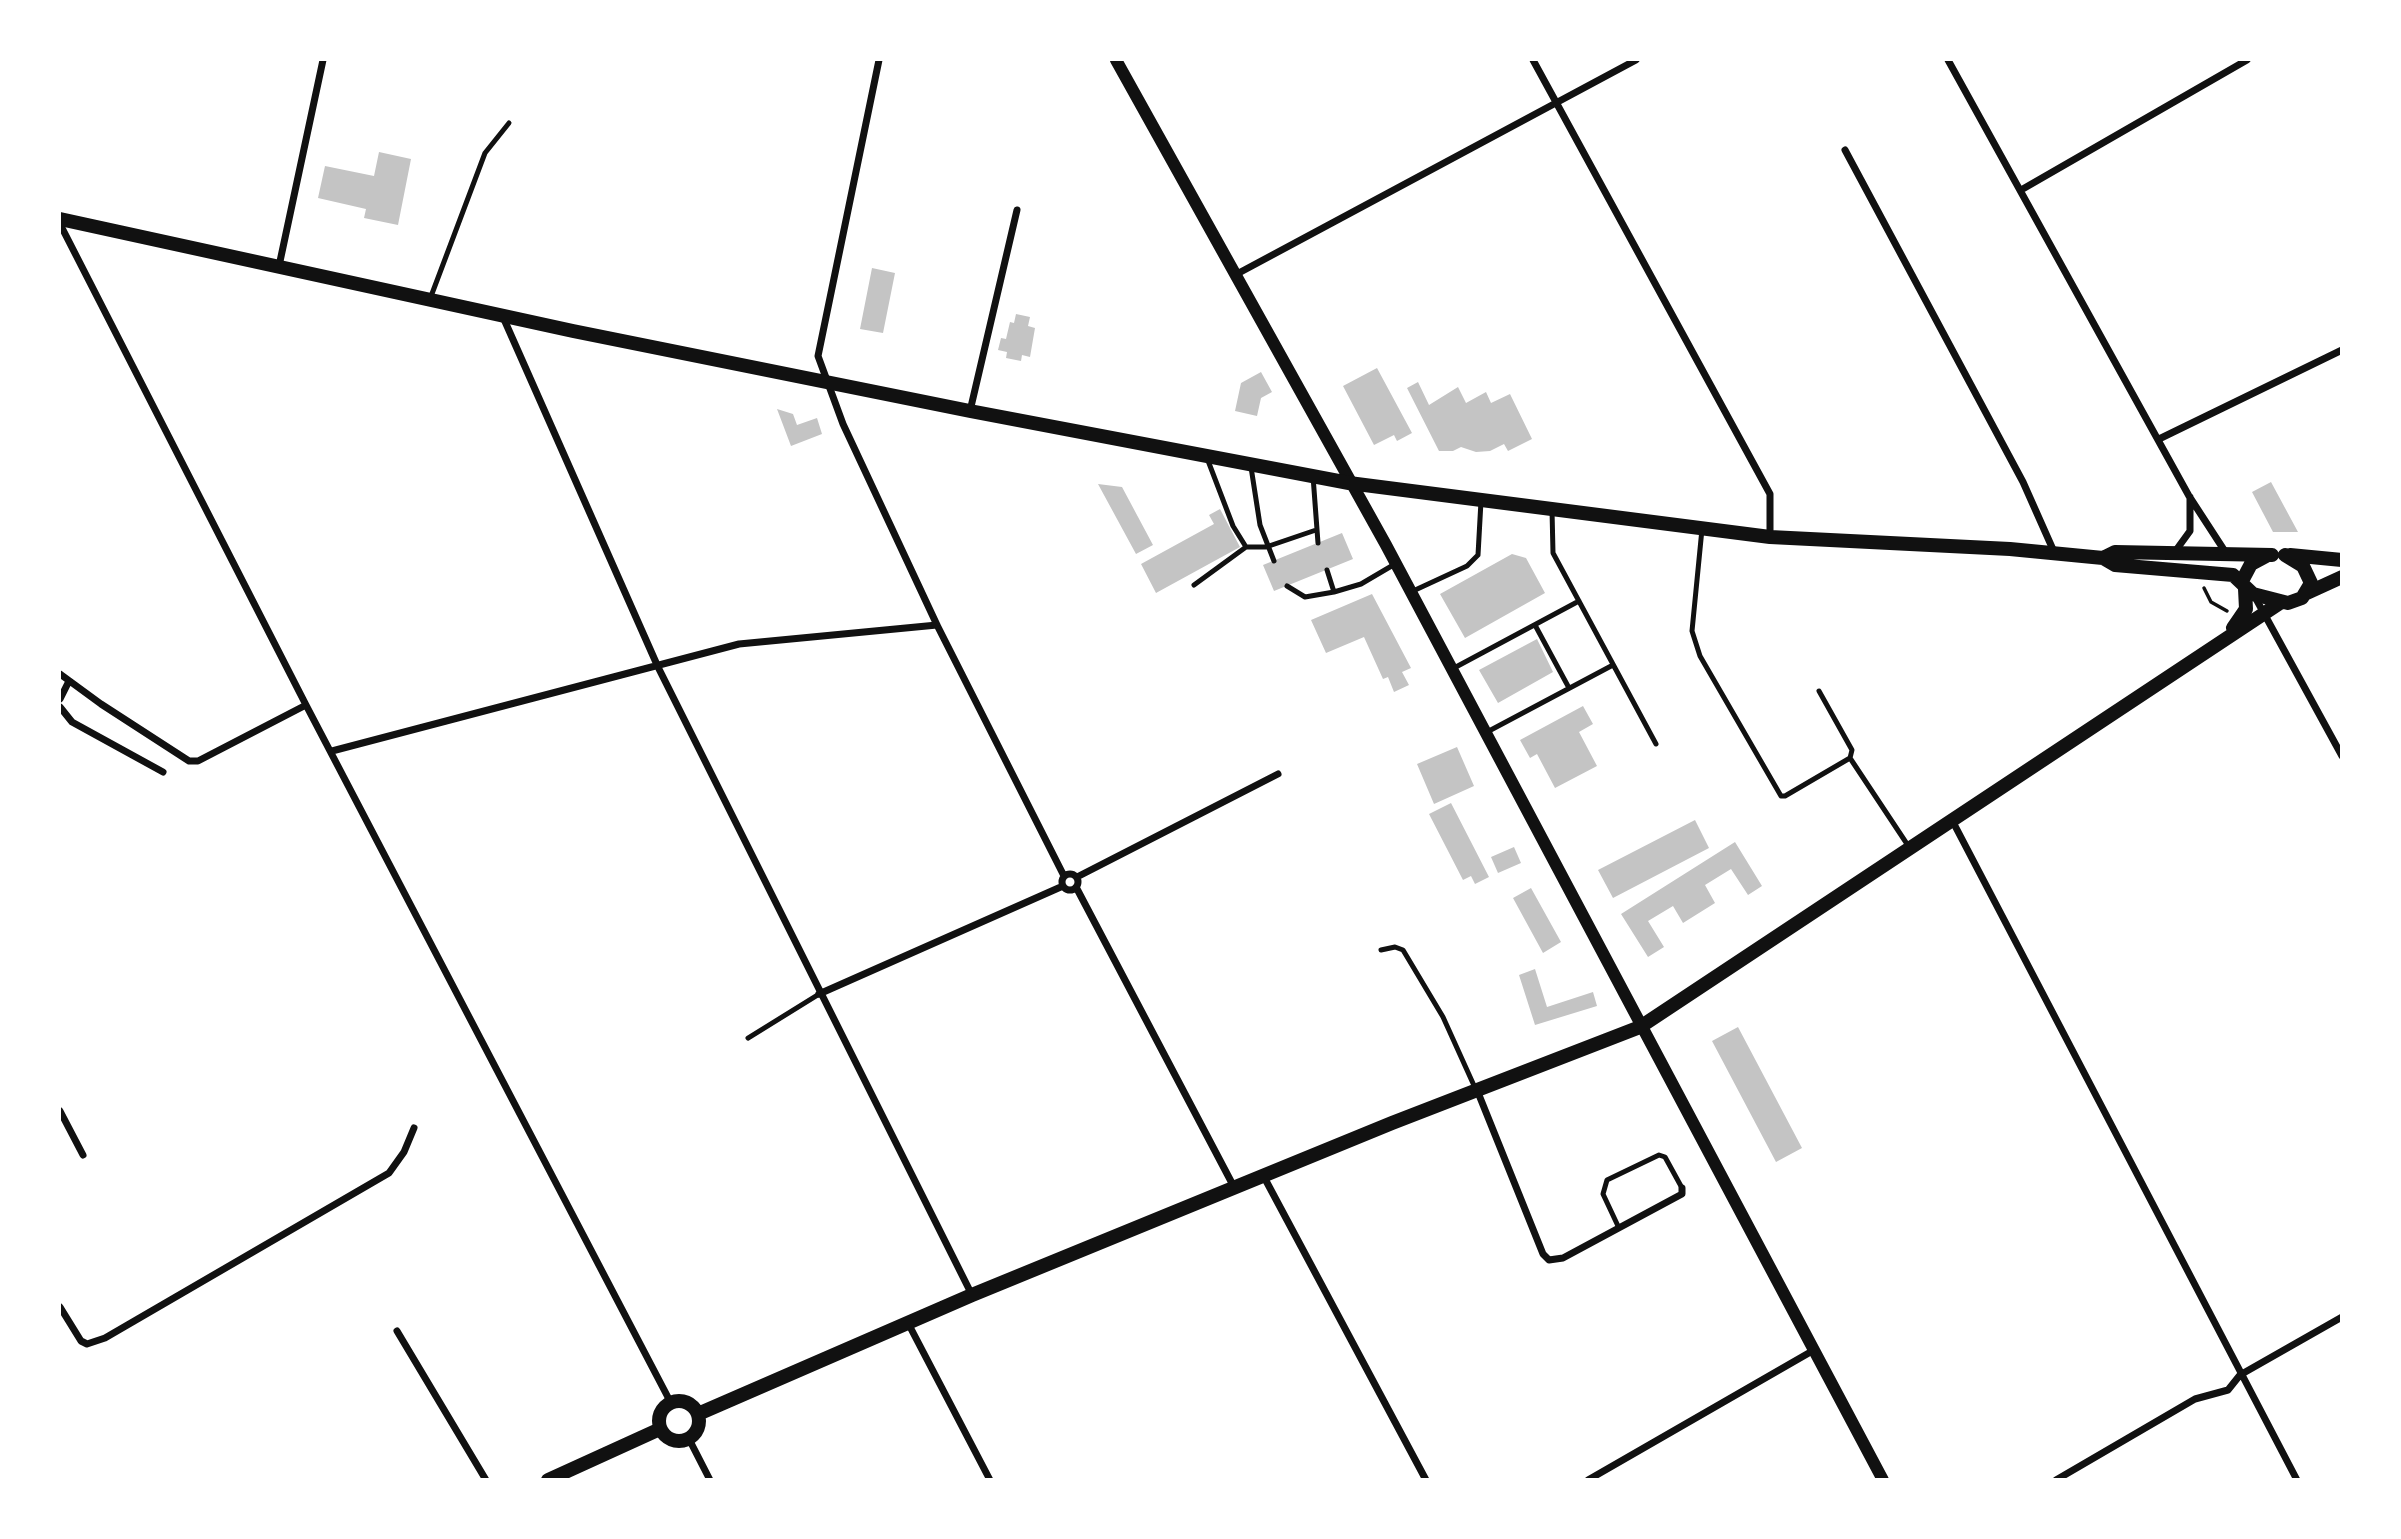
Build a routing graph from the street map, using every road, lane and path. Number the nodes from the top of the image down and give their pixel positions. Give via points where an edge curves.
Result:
1 (323, 60) edge
2 (879, 60) edge
3 (1116, 60) edge
4 (1533, 60) edge
5 (1636, 60) edge
6 (1948, 60) edge
7 (2247, 60) edge
8 (1555, 103) junction
9 (509, 123) dead end
10 (1845, 149) dead end
11 (2021, 190) junction
12 (1017, 210) dead end
13 (60, 221) edge
14 (279, 266) junction
15 (1235, 275) junction
16 (430, 299) junction
17 (503, 316) junction
18 (2342, 350) edge
19 (826, 382) junction
20 (970, 411) junction
21 (2159, 439) junction
22 (1205, 456) junction
23 (1250, 464) junction
24 (1313, 476) junction
25 (1349, 483) junction
26 (2189, 496) junction
27 (1481, 500) junction
28 (1552, 510) junction
29 (1702, 529) junction
30 (1316, 530) junction
31 (1770, 537) junction
32 (1318, 543) dead end
33 (1246, 547) junction
34 (1266, 547) junction
35 (2056, 554) junction
36 (2173, 554) junction
37 (2227, 554) junction
38 (2279, 555) junction
39 (2103, 558) junction
40 (2342, 560) edge
41 (1274, 561) dead end
42 (1395, 564) junction
43 (1327, 570) dead end
44 (2202, 572) junction
45 (2342, 577) edge
46 (1194, 585) dead end
47 (1287, 586) dead end
48 (2247, 588) junction
49 (1334, 592) junction
50 (1410, 592) junction
51 (2307, 593) junction
52 (1579, 601) junction
53 (2280, 603) junction
54 (2265, 613) junction
55 (2243, 615) junction
56 (937, 625) junction
57 (1535, 625) junction
58 (2223, 639) junction
59 (1613, 664) junction
60 (658, 667) junction
61 (1451, 670) junction
62 (60, 674) edge
63 (69, 681) junction
64 (1569, 688) junction
65 (1819, 691) dead end
66 (60, 699) edge
67 (306, 705) junction
68 (60, 707) edge
69 (1485, 733) junction
70 (1656, 744) dead end
71 (331, 751) junction
72 (2342, 756) edge
73 (1850, 758) junction
74 (163, 772) dead end
75 (1278, 774) dead end
76 (1953, 822) junction
77 (1911, 850) junction
78 (1064, 876) junction
79 (1077, 877) junction
80 (1063, 886) junction
81 (1076, 887) junction
82 (1381, 950) dead end
83 (819, 994) junction
84 (1640, 1027) junction
85 (748, 1038) dead end
86 (1476, 1090) junction
87 (60, 1111) edge
88 (414, 1128) dead end
89 (83, 1155) dead end
90 (1264, 1177) junction
91 (1235, 1188) junction
92 (1682, 1188) joint
93 (1618, 1226) junction
94 (972, 1295) junction
95 (60, 1307) edge
96 (2342, 1317) edge
97 (908, 1323) junction
98 (397, 1331) dead end
99 (1814, 1350) junction
100 (2240, 1375) junction
101 (671, 1402) junction
102 (698, 1413) junction
103 (660, 1429) junction
104 (689, 1438) junction
105 (486, 1479) edge
106 (548, 1479) edge
107 (710, 1479) edge
108 (990, 1479) edge
109 (1426, 1479) edge
110 (1588, 1479) edge
111 (1883, 1479) edge
112 (2056, 1479) edge
113 (2297, 1479) edge

1 - 14 street
2 - 19 street via 818,355
3 - 15 street
4 - 8 street
5 - 8 street
6 - 11 street
7 - 11 street
8 - 15 street
8 - 31 street via 1770,494
9 - 16 lane via 485,153
10 - 35 street via 2023,482
11 - 21 street
12 - 20 street
13 - 14 main road
13 - 67 street
14 - 16 main road
15 - 25 street
16 - 17 main road
17 - 19 main road
17 - 60 street
18 - 21 street
19 - 20 main road
19 - 56 street
20 - 22 main road
21 - 26 street
22 - 23 main road
22 - 33 lane
23 - 24 main road
23 - 34 lane
24 - 25 main road
24 - 30 lane
25 - 27 main road
25 - 42 street
26 - 36 street via 2190,531
26 - 37 street
27 - 28 main road
27 - 50 lane via 1478,555 1467,566
28 - 29 main road
28 - 52 lane via 1553,553
29 - 31 main road
29 - 73 lane via 1692,631 1700,656 1781,796
30 - 32 lane
30 - 34 lane
31 - 35 main road
33 - 34 lane
33 - 46 lane
34 - 41 lane
35 - 39 main road
36 - 37 main road
36 - 39 main road via 2115,552
37 - 38 main road
38 - 40 main road
38 - 48 main road via 2252,564
38 - 51 main road via 2307,572 2311,583
39 - 44 main road via 2115,565
42 - 49 lane via 1361,584
42 - 50 street
43 - 49 lane
44 - 48 main road via 2233,575
44 - 55 path via 2211,602
45 - 51 main road
47 - 49 lane via 1305,597
48 - 53 main road
48 - 54 street
48 - 55 main road
50 - 61 street
51 - 53 main road via 2296,602
52 - 57 lane
52 - 59 lane
53 - 54 main road
54 - 58 main road
54 - 72 street
55 - 58 main road
56 - 60 street via 739,643
56 - 78 street
57 - 61 lane
57 - 64 lane
58 - 76 main road
59 - 64 lane
59 - 70 lane
60 - 71 street
60 - 83 street
61 - 69 street
62 - 63 street
63 - 66 street
63 - 67 street via 189,761 198,761
64 - 69 lane
65 - 73 lane via 1852,750
67 - 71 street
68 - 74 street via 72,722
69 - 84 street
71 - 101 street
73 - 77 lane
75 - 79 street
76 - 77 main road
76 - 100 street
77 - 84 main road
78 - 79 street
78 - 80 street
79 - 81 street
80 - 81 street
80 - 83 street
81 - 91 street
82 - 86 lane via 1403,950 1443,1017
83 - 85 lane
83 - 94 street
84 - 86 main road
84 - 99 street
86 - 90 main road
86 - 93 street via 1542,1254 1549,1260 1563,1258
87 - 89 street
88 - 95 street via 389,1173 105,1338 88,1344 81,1341
90 - 91 main road
90 - 109 street
91 - 94 main road
92 - 93 street via 1682,1194
92 - 93 lane via 1665,1157 1659,1155 1607,1180 1603,1194
94 - 97 main road
96 - 100 street
97 - 102 main road
97 - 108 street
98 - 105 street
99 - 110 street
99 - 111 street
100 - 112 street via 2228,1390 2195,1399
100 - 113 street
101 - 102 main road via 682,1401
101 - 103 main road via 659,1418
102 - 104 main road via 696,1432
103 - 104 main road via 668,1438
103 - 106 main road
104 - 107 street

